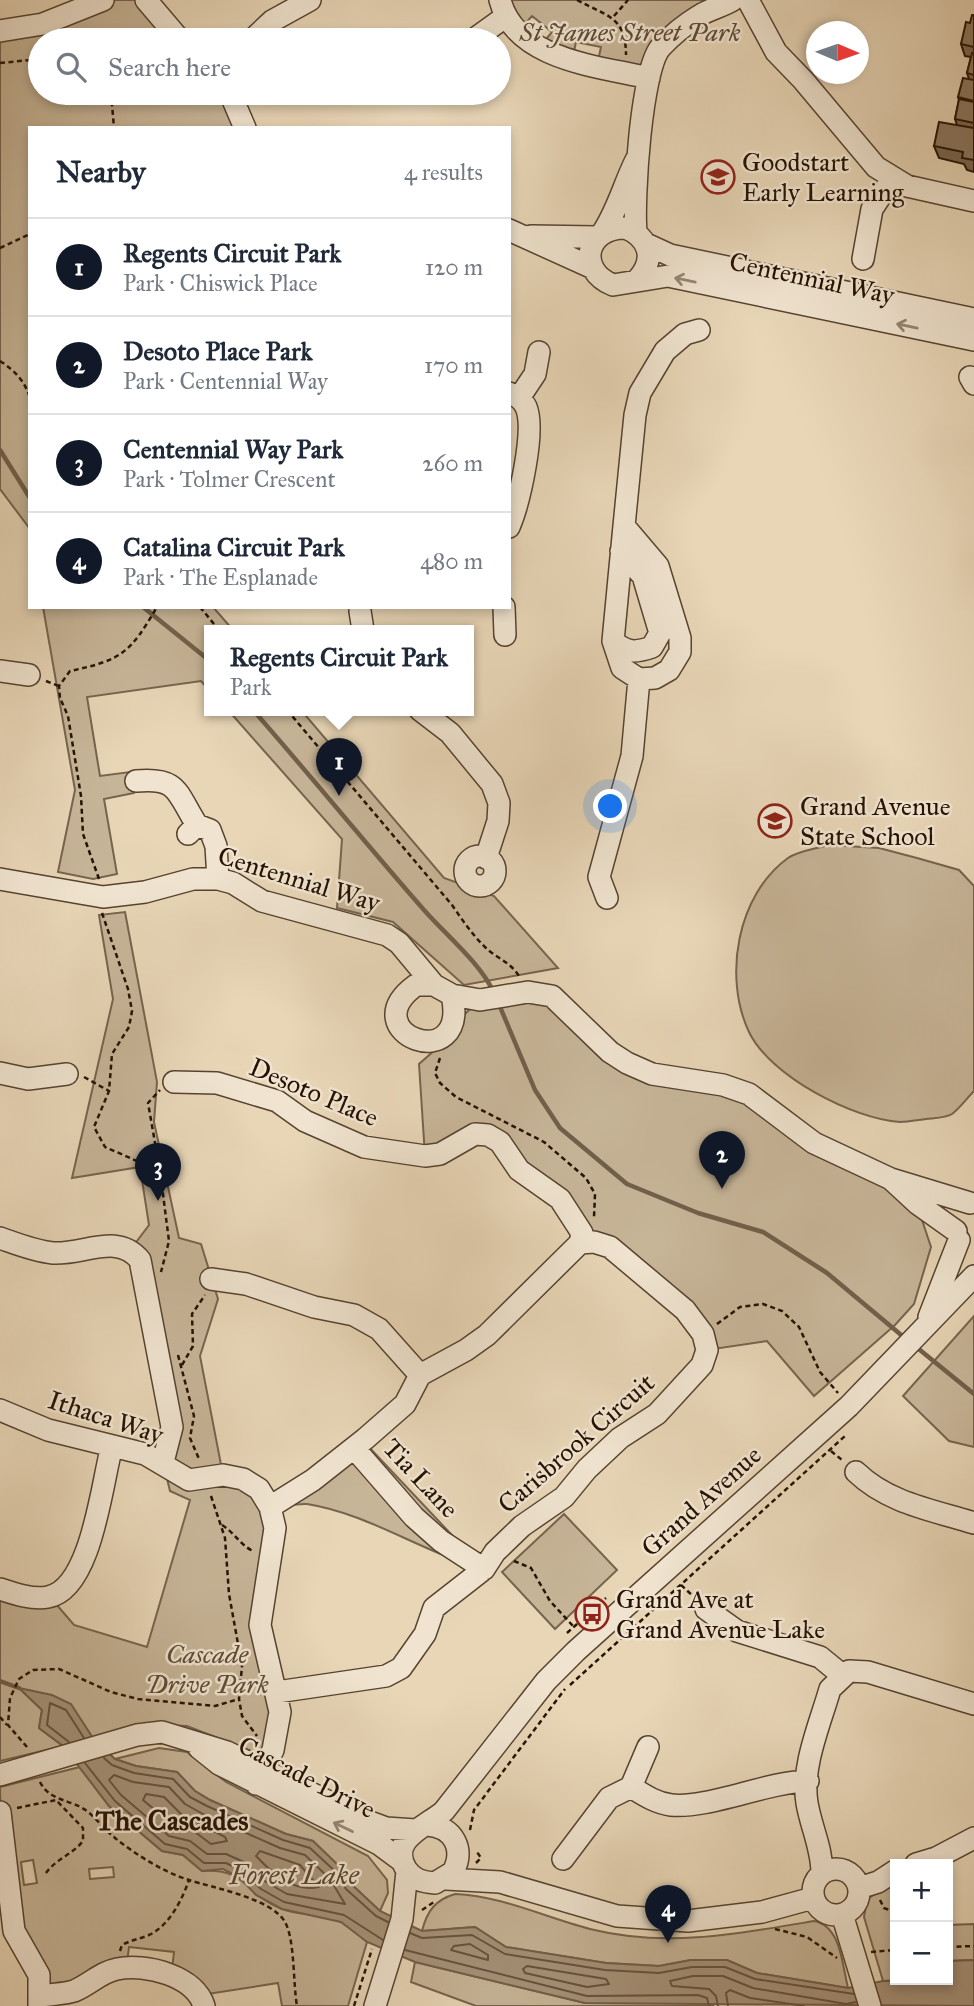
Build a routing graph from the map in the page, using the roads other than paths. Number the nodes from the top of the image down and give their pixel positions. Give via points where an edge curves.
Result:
1 (103, 0) edge
2 (146, 0) edge
3 (310, 0) edge
4 (733, 0) edge
5 (748, 0) edge
6 (503, 9) edge
7 (170, 28) edge
8 (265, 28) edge
9 (485, 28) edge
10 (0, 31) edge
11 (649, 78) junction
12 (235, 105) edge
13 (245, 126) edge
14 (639, 155) junction
15 (892, 179) junction
16 (974, 201) edge
17 (514, 232) edge
18 (600, 234) junction
19 (641, 238) junction
20 (863, 259) dead end
21 (593, 268) junction
22 (639, 279) junction
23 (974, 318) edge
24 (699, 330) dead end
25 (974, 340) edge
26 (539, 352) dead end
27 (514, 395) edge
28 (511, 522) edge
29 (624, 526) junction
30 (621, 551) junction
31 (504, 609) edge
32 (505, 635) dead end
33 (613, 641) junction
34 (0, 671) edge
35 (29, 676) dead end
36 (639, 679) junction
37 (426, 716) edge
38 (136, 781) dead end
39 (486, 858) dead end
40 (0, 879) edge
41 (218, 879) junction
42 (607, 898) dead end
43 (409, 957) junction
44 (443, 990) junction
45 (401, 996) junction
46 (485, 999) junction
47 (453, 1025) junction
48 (0, 1073) edge
49 (67, 1074) road end
50 (174, 1082) road end
51 (891, 1179) junction
52 (972, 1202) edge
53 (958, 1235) junction
54 (0, 1238) edge
55 (587, 1242) junction
56 (974, 1255) edge
57 (974, 1276) edge
58 (211, 1279) road end
59 (924, 1329) junction
60 (420, 1375) junction
61 (0, 1410) edge
62 (112, 1446) junction
63 (354, 1448) junction
64 (163, 1462) junction
65 (856, 1472) dead end
66 (270, 1507) junction
67 (974, 1523) edge
68 (489, 1560) junction
69 (1, 1591) edge
70 (706, 1609) dead end
71 (842, 1675) junction
72 (277, 1692) junction
73 (974, 1703) edge
74 (648, 1747) dead end
75 (264, 1767) junction
76 (0, 1774) edge
77 (808, 1781) junction
78 (467, 1785) junction
79 (631, 1787) junction
80 (6, 1810) edge
81 (421, 1828) junction
82 (974, 1838) edge
83 (475, 1854) junction
84 (563, 1859) dead end
85 (933, 1859) edge
86 (404, 1866) junction
87 (844, 1870) junction
88 (822, 1873) junction
89 (890, 1874) edge
90 (440, 1887) junction
91 (859, 1888) junction
92 (813, 1898) junction
93 (842, 1914) junction
94 (410, 1918) junction
95 (7, 1934) edge
96 (40, 2001) edge
97 (204, 2006) edge
98 (375, 2006) edge
99 (870, 2006) edge

1 - 10 street via 52,21
2 - 7 street
3 - 8 street
4 - 11 street via 699,15 660,48
5 - 15 street via 776,52 876,167
6 - 9 street
6 - 11 street via 536,44 565,60
11 - 14 street
12 - 13 street
14 - 18 street via 616,212
14 - 19 street via 635,213
15 - 16 street
15 - 20 street via 872,209
17 - 18 street, Centennial Way via 562,239
17 - 21 street, Centennial Way
18 - 19 street, Centennial Way via 626,228
18 - 21 street via 590,252
19 - 22 street via 648,263
19 - 23 street, Centennial Way via 670,255
21 - 22 street, Centennial Way via 597,276 613,285
25 -> 22 street, Centennial Way via 668,276
24 - 29 street via 685,334 665,351 640,393
26 - 27 street via 536,374
27 - 28 street via 529,418 521,498
29 - 30 street
29 - 36 street via 658,566 680,638 680,652 669,670 655,678
30 - 33 street
30 - 33 street via 643,576 660,633 652,647 637,652 624,651
31 - 32 street
33 - 36 street via 622,668
34 - 35 street
36 - 42 street via 632,756 599,877
37 - 39 street via 450,733 492,784 499,803 498,821
38 - 41 street via 160,779 172,785 192,829 210,830
40 - 41 street, Centennial Way via 103,897 193,879
41 - 43 street, Centennial Way via 262,901 387,935
43 - 44 street, Centennial Way
43 - 45 street
44 - 45 street via 416,985
44 - 46 street
44 - 47 street via 455,1009
45 - 47 street via 398,1024 408,1038 426,1043 442,1038
46 - 47 street
46 - 51 street via 515,987 552,996 627,1063 652,1074 723,1084 749,1094 814,1143
48 - 49 street via 28,1079
50 - 55 street, Desoto Place via 217,1083 277,1101 305,1121 364,1147 425,1156 440,1154 475,1134 488,1135 500,1142 519,1170 560,1199
51 - 52 street
51 - 53 street
52 - 53 street, Grand Avenue via 959,1215
53 - 56 street
53 - 59 street, Grand Avenue
54 - 64 street via 54,1253 116,1245 131,1249 140,1260 172,1427
55 - 60 street via 486,1335
55 - 68 street, Carisbrook Circuit via 610,1247 685,1310 704,1334 707,1350 702,1365 657,1414 620,1438 564,1497 522,1526
57 - 59 street, Grand Avenue
58 - 60 street via 246,1284 354,1315 379,1329
59 - 78 street, Grand Avenue via 892,1365 576,1651 504,1732
60 - 63 street via 405,1404
61 - 62 street, Ithaca Way via 48,1430
62 - 64 street, Ithaca Way
62 - 69 street via 95,1527 67,1587 50,1597
63 - 66 street
63 - 68 street, Tia Lane via 441,1541
64 - 66 street, Ithaca Way via 189,1480 223,1475 243,1479 259,1489
65 - 67 street via 888,1496
66 - 72 street via 275,1528 260,1625
68 - 72 street, Carisbrook Circuit via 434,1608 425,1634 401,1668 386,1676
70 - 71 street via 737,1631 820,1657
71 - 73 street via 868,1672
71 - 77 street via 830,1689
72 - 75 street via 280,1712
74 - 79 street
75 - 76 street, Cascade Drive via 219,1764 189,1741 162,1732
75 - 81 street, Cascade Drive via 370,1822 386,1828
86 -> 75 street, Cascade Drive via 379,1844
77 - 79 street via 681,1806 658,1802
77 - 87 street
77 - 88 street via 806,1801 822,1855
78 - 81 street, Grand Avenue
78 - 83 street, Grand Avenue
79 - 84 street via 609,1798
80 - 95 street
81 - 83 street via 437,1826
81 - 86 street, Grand Avenue via 404,1843
82 - 85 street
83 - 90 street
83 - 90 street, Grand Avenue
83 - 92 street via 617,1916 688,1921 762,1912
86 - 90 street via 424,1882
86 - 94 street, Grand Avenue
87 - 88 street
87 - 91 street
88 - 92 street via 814,1883
89 - 91 street
90 - 94 street, Grand Avenue
91 - 93 street via 857,1900
92 - 93 street via 820,1909
93 - 99 street via 866,1970
94 - 98 street, Grand Avenue via 379,1955
95 - 96 street via 39,1975
96 - 97 street via 120,1968 181,1977 201,1994

